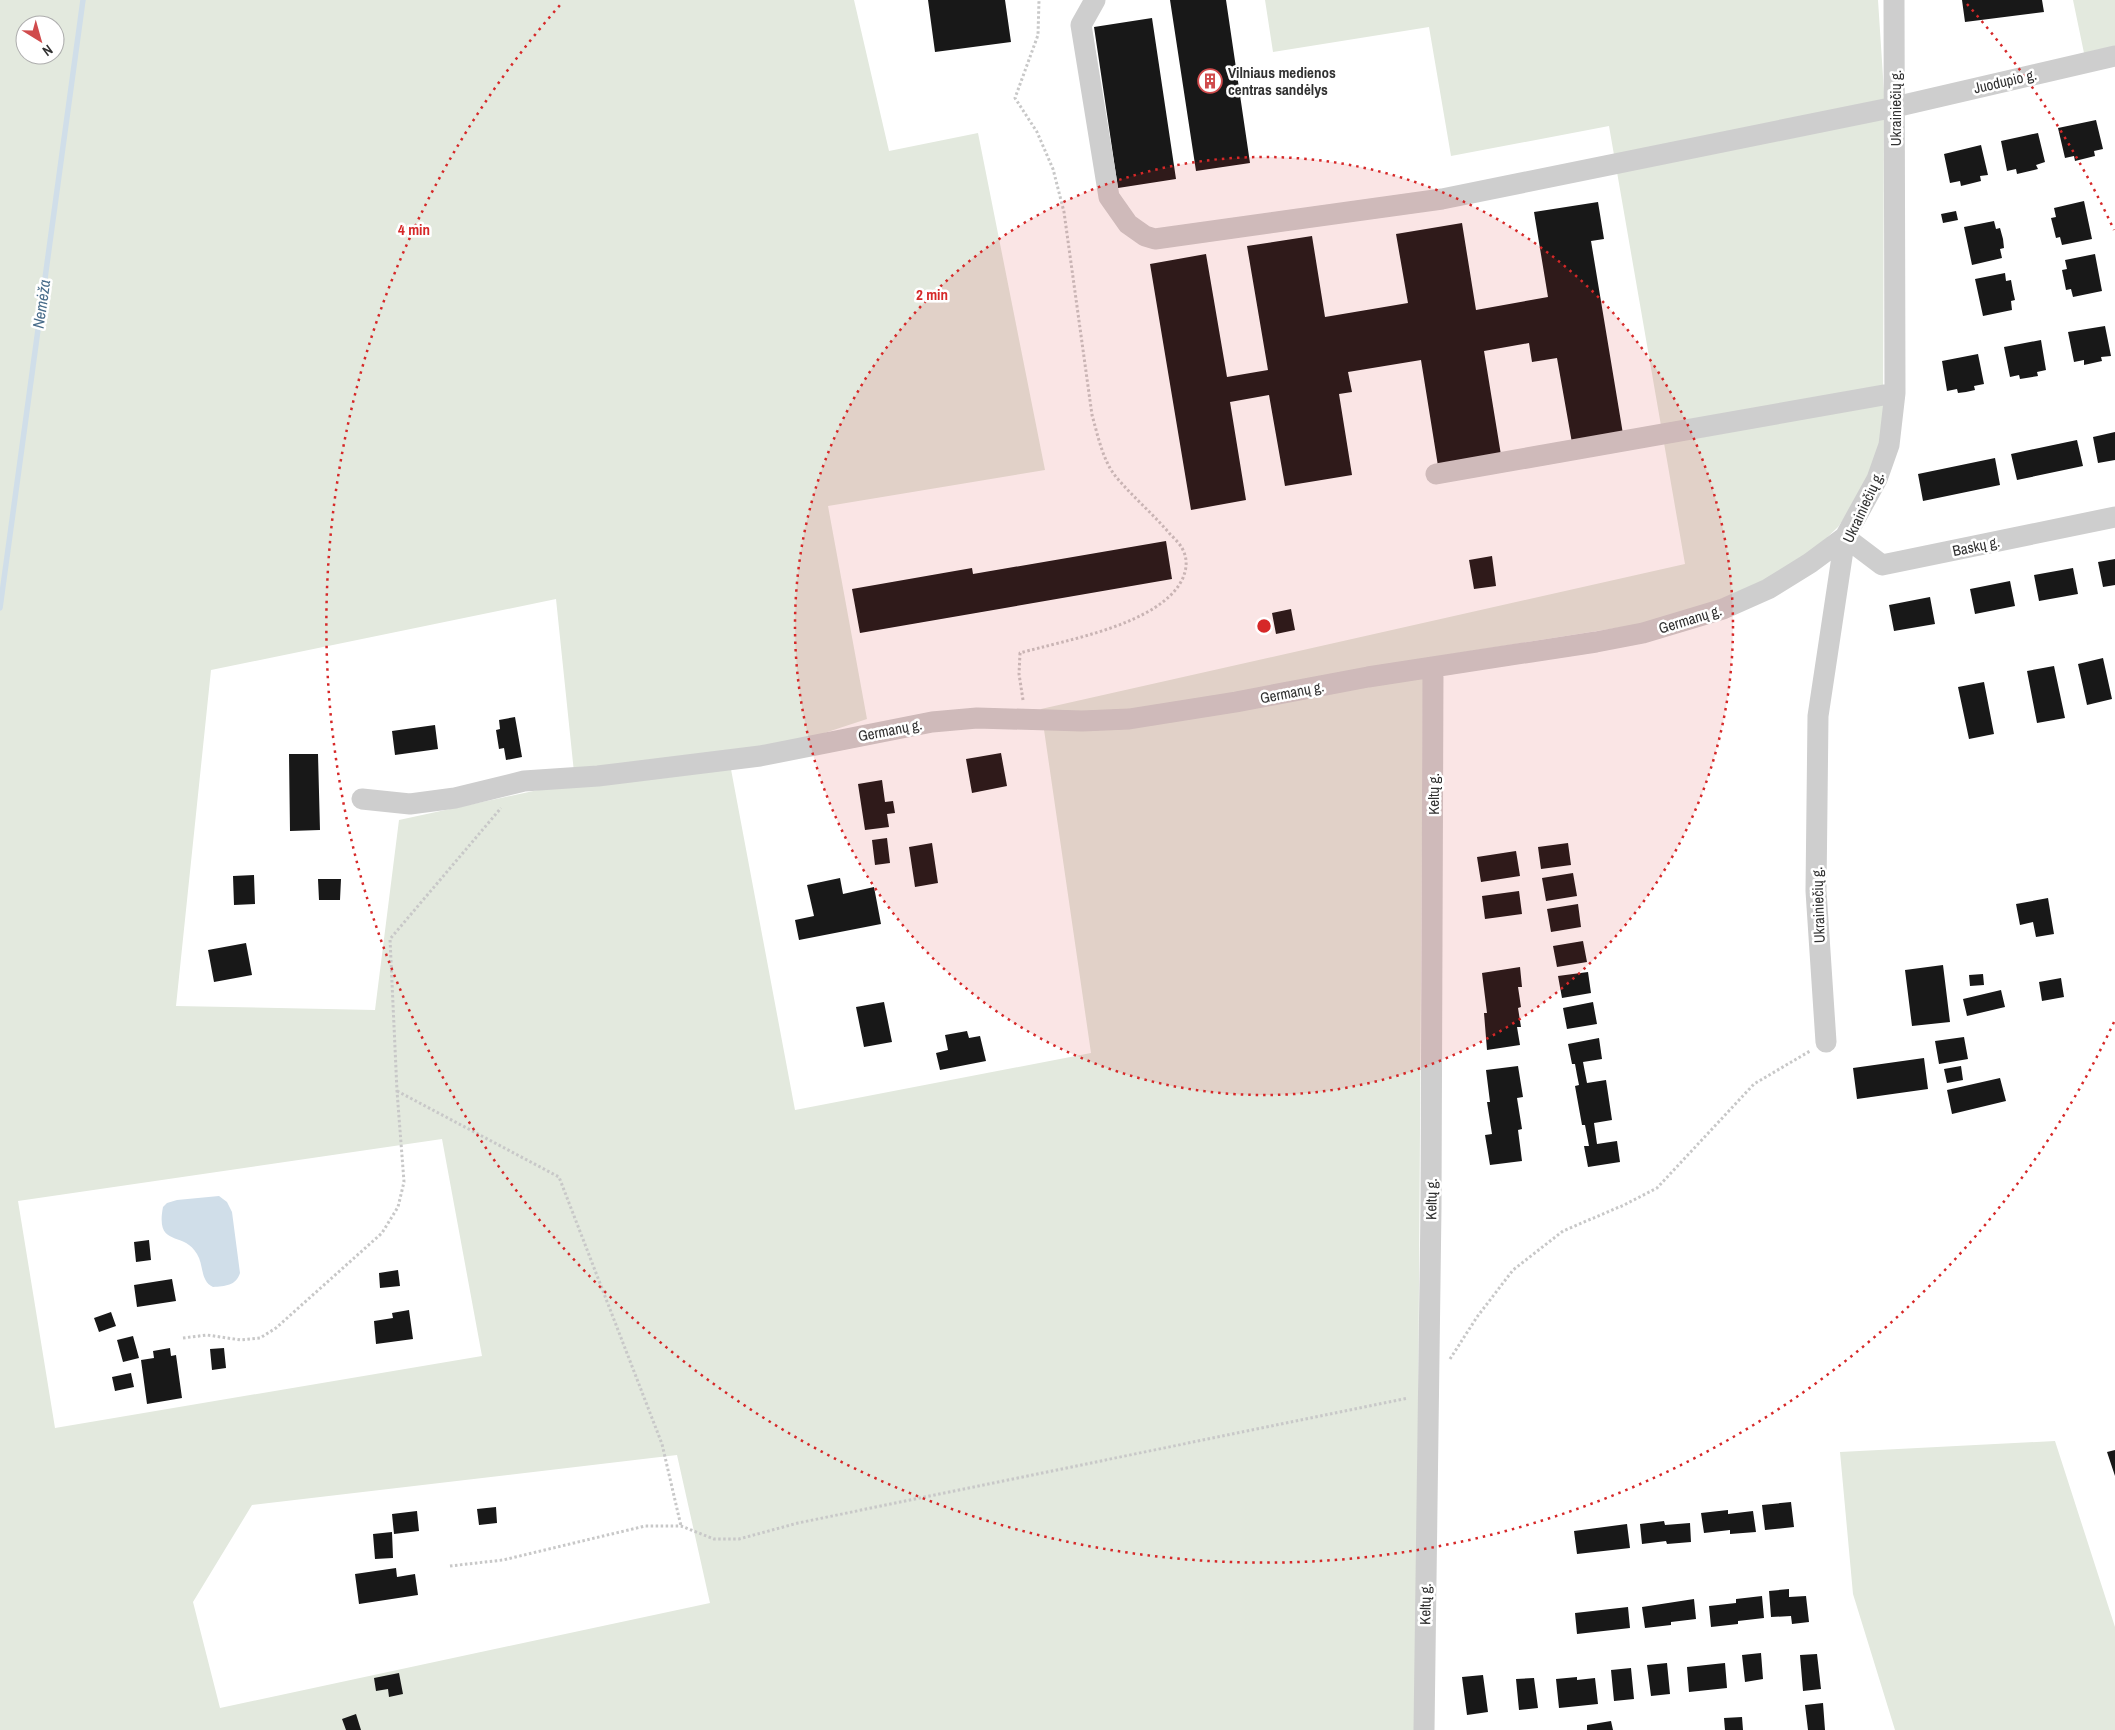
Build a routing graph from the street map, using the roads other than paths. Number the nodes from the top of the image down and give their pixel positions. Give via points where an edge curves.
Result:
1 (1095, 0) edge
2 (1894, 0) edge
3 (2115, 56) edge
4 (1895, 107) junction
5 (1895, 394) junction
6 (1436, 474) dead end
7 (2115, 517) edge
8 (1845, 537) junction
9 (1433, 667) junction
10 (362, 799) dead end
11 (1826, 1042) road end
12 (1424, 1730) edge

1 - 4 street, Juodupio g. via 1081,25 1110,197 1128,224 1144,236 1155,239 1442,199
2 - 4 street, Ukrainiečių g.
3 - 4 street, Juodupio g.
4 - 5 street, Ukrainiečių g.
5 - 6 street
5 - 8 street, Ukrainiečių g. via 1889,445 1877,480
7 - 8 street, Baskų g. via 1882,565
8 - 9 street, Germanų g. via 1768,589 1684,622 1596,642
8 - 11 street, Ukrainiečių g. via 1818,716 1816,891
9 - 10 street, Germanų g. via 1129,719 977,718 932,722 716,762 524,781 455,798 410,804
9 - 12 street, Keltų g. via 1431,1207

